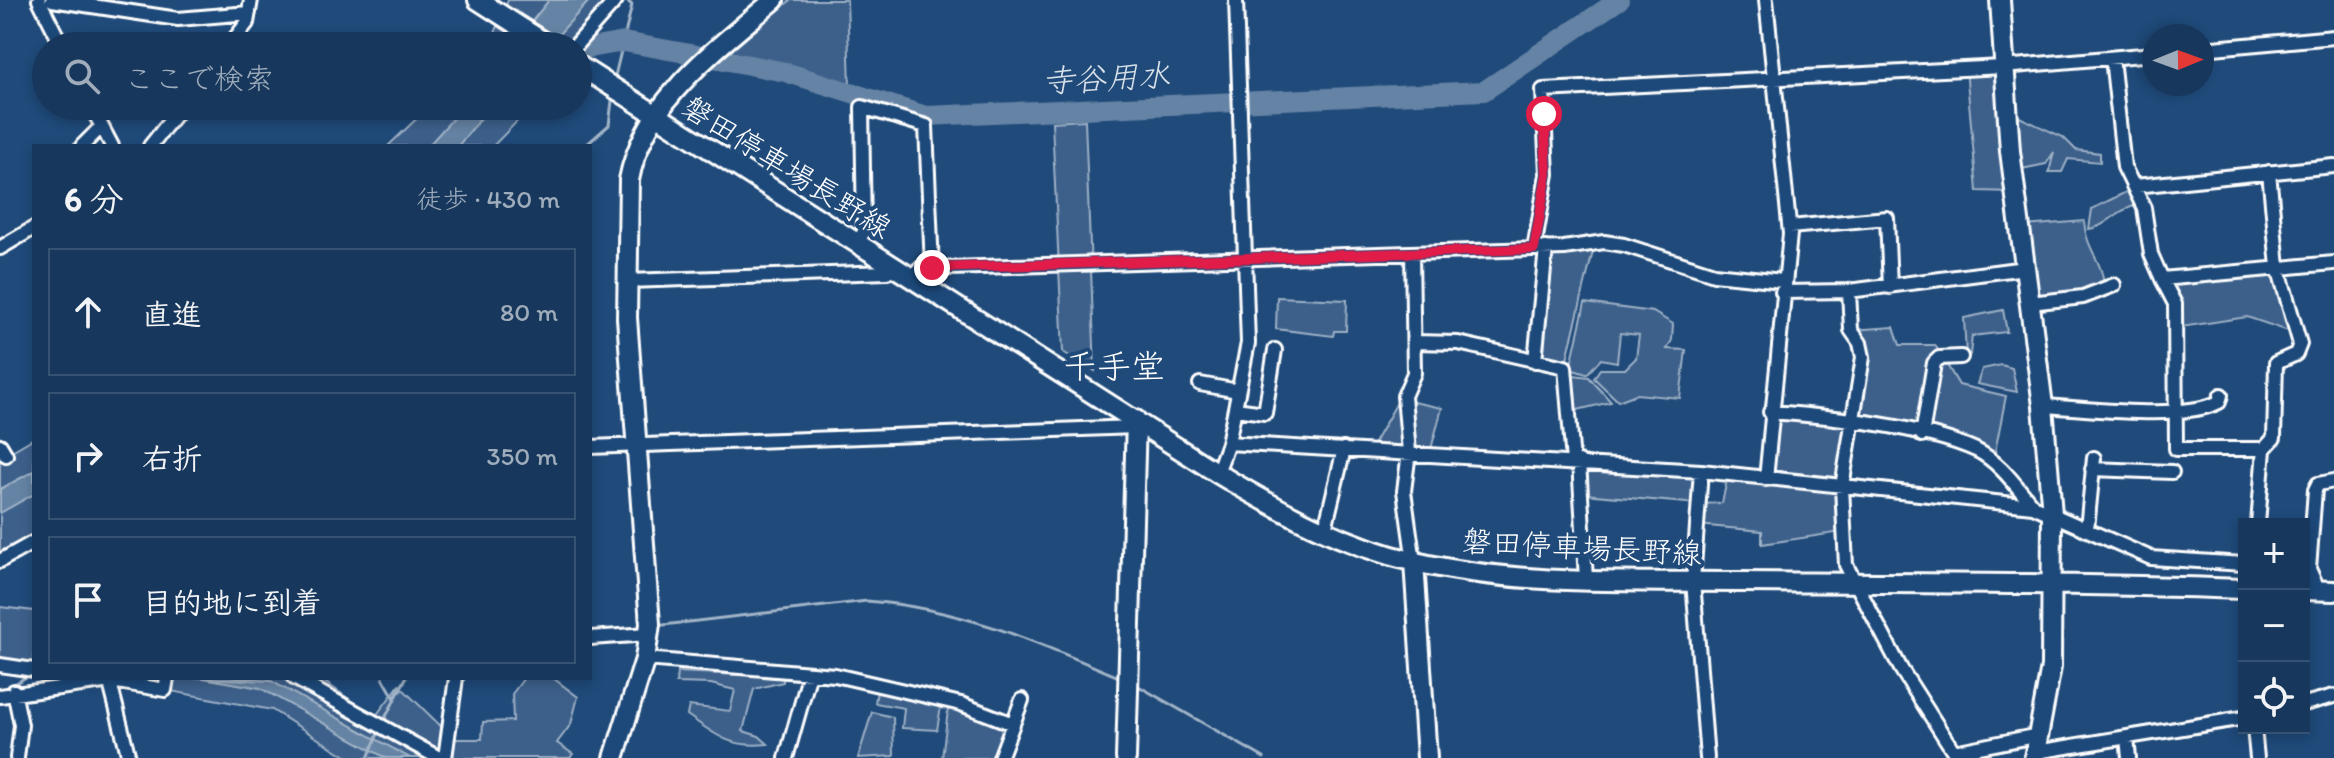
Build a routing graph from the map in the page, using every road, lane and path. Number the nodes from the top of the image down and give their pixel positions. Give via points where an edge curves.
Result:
1 (39, 0) edge
2 (52, 0) edge
3 (478, 0) edge
4 (616, 0) edge
5 (774, 0) edge
6 (1236, 0) edge
7 (1766, 0) edge
8 (2000, 0) edge
9 (250, 6) edge
10 (55, 32) edge
11 (240, 32) edge
12 (528, 32) edge
13 (587, 32) edge
14 (2334, 37) edge
15 (2214, 48) edge
16 (2142, 55) edge
17 (2112, 58) junction
18 (2003, 67) junction
19 (592, 74) edge
20 (1775, 79) junction
21 (656, 117) junction
22 (98, 120) edge
23 (171, 120) edge
24 (101, 127) junction
25 (84, 144) edge
26 (111, 144) edge
27 (152, 144) edge
28 (2334, 166) edge
29 (2269, 172) junction
30 (2135, 186) junction
31 (1790, 227) junction
32 (32, 229) edge
33 (856, 243) junction
34 (0, 248) edge
35 (1540, 248) junction
36 (1412, 253) junction
37 (1246, 258) junction
38 (2334, 263) edge
39 (892, 265) junction
40 (2278, 267) junction
41 (932, 268) junction
42 (2025, 268) junction
43 (911, 278) junction
44 (2162, 279) junction
45 (628, 281) junction
46 (2114, 285) dead end
47 (1782, 287) junction
48 (1890, 287) junction
49 (1849, 291) junction
50 (2030, 303) junction
51 (1414, 342) junction
52 (1275, 350) dead end
53 (1961, 357) dead end
54 (1535, 361) junction
55 (1200, 384) dead end
56 (1238, 391) junction
57 (2221, 395) dead end
58 (2043, 406) junction
59 (1235, 409) junction
60 (1770, 412) junction
61 (2176, 412) junction
62 (1854, 422) junction
63 (1136, 423) junction
64 (1922, 435) junction
65 (1228, 443) junction
66 (636, 445) junction
67 (592, 447) edge
68 (1344, 449) junction
69 (2264, 449) junction
70 (1409, 452) junction
71 (1576, 462) junction
72 (1701, 471) junction
73 (2172, 472) dead end
74 (1217, 473) junction
75 (1766, 479) junction
76 (2334, 481) edge
77 (1842, 487) junction
78 (2033, 506) junction
79 (2052, 514) junction
80 (2258, 518) edge
81 (2087, 529) junction
82 (1324, 533) junction
83 (2310, 533) edge
84 (32, 543) edge
85 (0, 561) edge
86 (1414, 562) junction
87 (2238, 564) edge
88 (1586, 579) junction
89 (1693, 581) junction
90 (2052, 582) junction
91 (1853, 583) junction
92 (2238, 589) edge
93 (649, 634) junction
94 (592, 638) edge
95 (645, 659) junction
96 (0, 665) edge
97 (32, 670) edge
98 (810, 673) junction
99 (107, 680) edge
100 (298, 680) edge
101 (456, 680) edge
102 (113, 681) junction
103 (166, 684) edge
104 (14, 691) junction
105 (0, 696) edge
106 (2334, 696) edge
107 (1022, 700) dead end
108 (2310, 702) edge
109 (2238, 719) edge
110 (1013, 724) junction
111 (2255, 734) edge
112 (2127, 737) junction
113 (2036, 748) edge
114 (17, 758) edge
115 (129, 758) edge
116 (442, 758) edge
117 (614, 758) edge
118 (786, 758) edge
119 (1000, 758) edge
120 (1126, 758) edge
121 (1427, 758) edge
122 (1707, 758) edge
123 (2129, 758) edge
124 (2257, 758) edge

1 - 10 street
2 - 9 street via 178,19
3 - 12 street
4 - 13 street
5 - 21 street via 675,87
6 - 37 street
7 - 20 street
8 - 18 street
9 - 11 street
14 - 15 street
16 - 17 street
17 - 18 street
17 - 30 street via 2124,167
18 - 20 street
18 - 42 street
19 - 21 street, 磐田停車場長野線
20 - 31 street
20 - 35 street via 1543,90 1547,174
21 - 33 street, 磐田停車場長野線
21 - 45 street via 632,161
22 - 24 street
23 - 27 street
24 - 25 street
24 - 26 street
28 - 29 street
29 - 30 street
29 - 40 street
30 - 44 street
31 - 47 street
31 - 48 street via 1887,218
32 - 34 street
33 - 39 street, 磐田停車場長野線
33 - 41 street via 864,232 862,107 926,126
35 - 36 street
35 - 47 street via 1624,245 1714,274
35 - 54 street
36 - 37 street
36 - 51 street
37 - 41 street
37 - 56 street via 1248,343
38 - 40 street
39 - 43 street, 磐田停車場長野線
39 - 45 street via 887,272
40 - 44 street
40 - 69 street via 2300,344 2296,354 2276,363 2274,438
41 - 43 street via 919,269
42 - 48 street
42 - 50 street
43 - 63 street, 磐田停車場長野線
44 - 61 street via 2175,304
45 - 66 street
46 - 50 street via 2075,299
47 - 49 street
47 - 60 street
48 - 49 street
49 - 62 street via 1851,330 1863,357
50 - 58 street
51 - 54 street via 1458,343
51 - 70 street via 1414,373 1404,396
52 - 59 street via 1265,413
53 - 64 street via 1934,363
54 - 71 street via 1565,367
55 - 56 street
56 - 59 street
57 - 61 street via 2211,406
58 - 61 street
58 - 79 street
59 - 65 street
60 - 62 street
60 - 75 street
61 - 69 street via 2176,449
62 - 64 street
62 - 77 street
63 - 66 street
63 - 74 street, 磐田停車場長野線
63 - 120 street
64 - 78 street via 1976,450
65 - 68 street
65 - 74 street
66 - 67 street
66 - 93 street
68 - 70 street
68 - 82 street
69 - 80 street
70 - 71 street
70 - 86 street via 1405,509
71 - 72 street
71 - 88 street
72 - 75 street
72 - 89 street
73 - 81 street via 2093,464
74 - 82 street, 磐田停車場長野線
75 - 77 street
76 - 83 street via 2318,484 2315,490
77 - 78 street
77 - 91 street via 1843,549
78 - 79 street
79 - 81 street
79 - 90 street
81 - 87 street via 2151,558
82 - 86 street, 磐田停車場長野線
84 - 85 street
86 - 88 street, 磐田停車場長野線 via 1486,574
86 - 121 street
88 - 89 street, 磐田停車場長野線
89 - 91 street, 磐田停車場長野線
89 - 122 street
90 - 91 street, 磐田停車場長野線
90 - 92 street, 磐田停車場長野線
90 - 113 street via 2051,667
91 - 113 street via 1954,752
93 - 94 street
93 - 95 street
95 - 98 street
95 - 117 street
96 - 97 street
98 - 110 street via 961,704
98 - 118 street
99 - 102 street
100 - 116 street
101 - 116 street
102 - 103 street
102 - 104 street
102 - 115 street
104 - 105 street
104 - 114 street via 21,725
106 - 108 street
107 - 110 street
109 - 112 street
110 - 119 street
111 - 124 street
112 - 113 street
112 - 123 street

